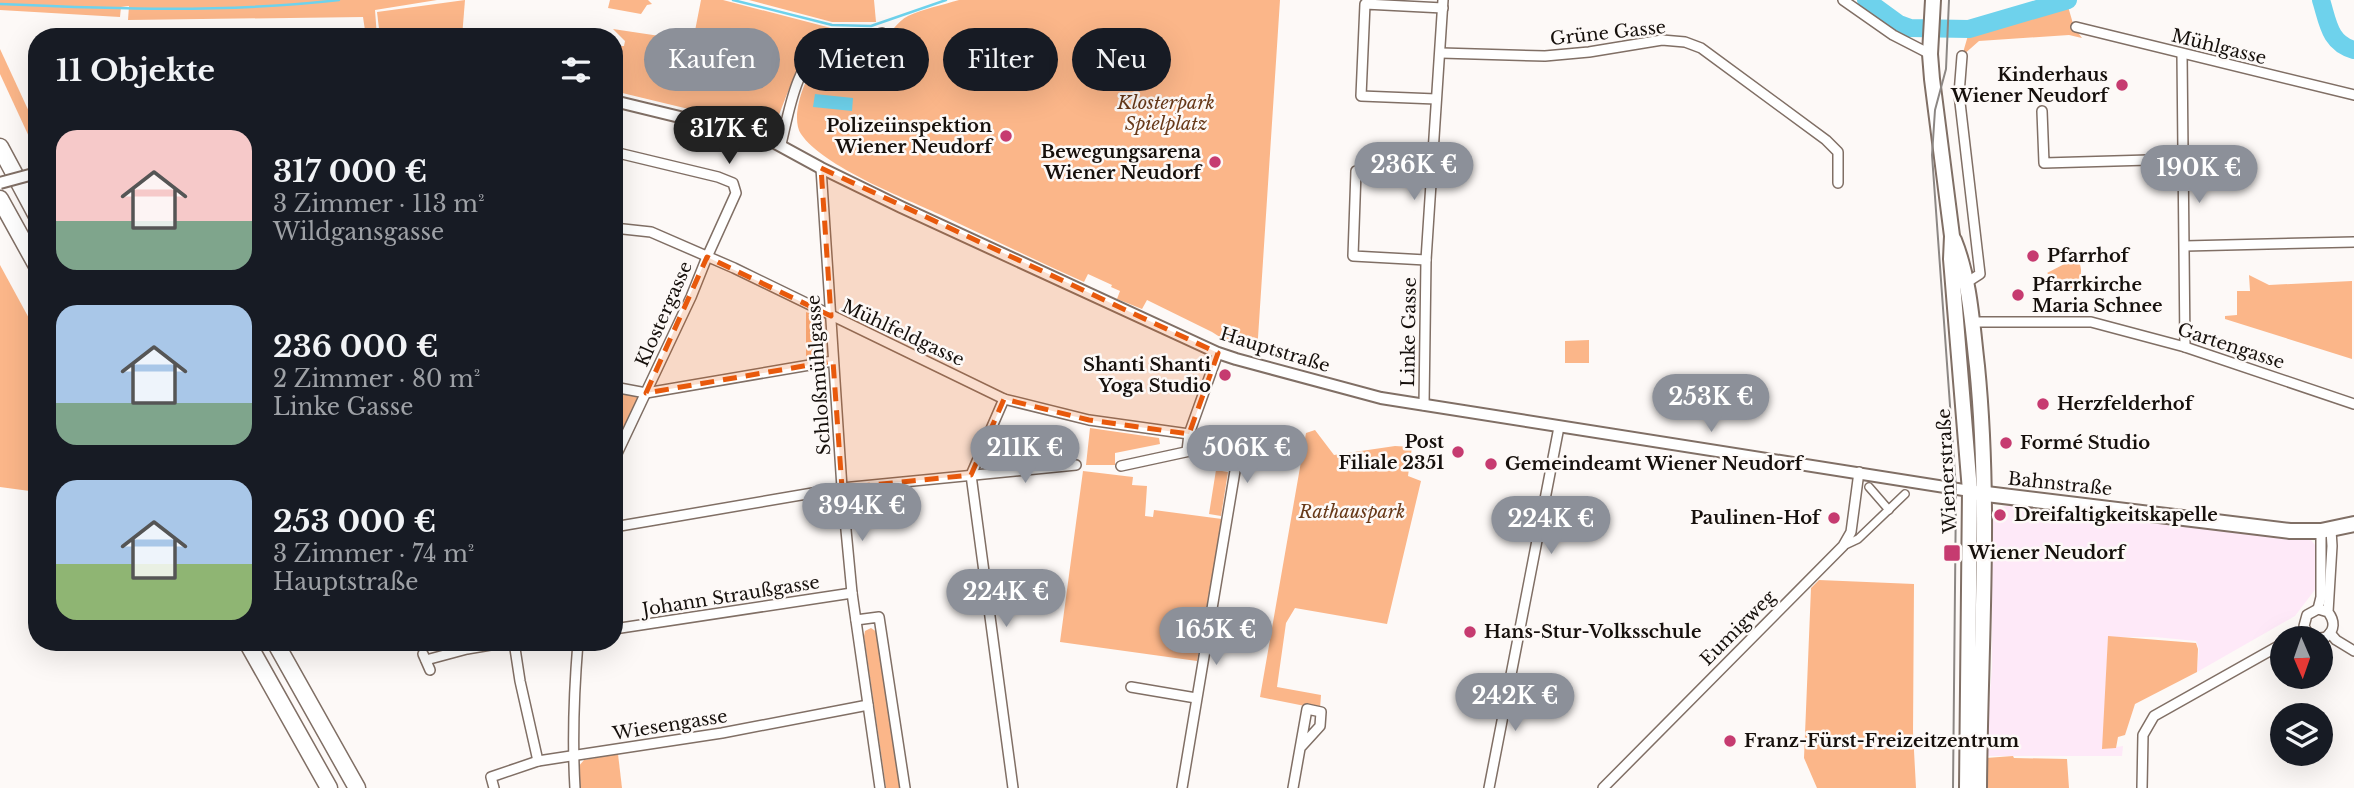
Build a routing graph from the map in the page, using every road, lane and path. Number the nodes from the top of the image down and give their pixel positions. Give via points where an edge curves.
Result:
1 (1843, 0) edge
2 (1931, 0) edge
3 (1443, 4) edge
4 (2076, 27) dead end
5 (1931, 47) junction
6 (1441, 53) junction
7 (2182, 54) junction
8 (1962, 56) dead end
9 (794, 91) edge
10 (2354, 95) edge
11 (1436, 99) junction
12 (623, 103) edge
13 (2042, 111) dead end
14 (781, 145) junction
15 (0, 147) edge
16 (623, 154) edge
17 (2184, 159) junction
18 (821, 168) junction
19 (28, 175) edge
20 (1430, 175) junction
21 (0, 183) edge
22 (1838, 183) dead end
23 (0, 199) edge
24 (28, 199) edge
25 (623, 229) edge
26 (1952, 236) junction
27 (2354, 242) edge
28 (2185, 246) junction
29 (28, 250) edge
30 (707, 257) junction
31 (1426, 260) junction
32 (1966, 284) junction
33 (831, 317) junction
34 (1972, 322) junction
35 (2185, 347) junction
36 (1218, 353) junction
37 (833, 362) junction
38 (623, 389) edge
39 (646, 393) junction
40 (1004, 399) junction
41 (2354, 404) edge
42 (1424, 405) junction
43 (1559, 427) junction
44 (1189, 434) junction
45 (623, 441) edge
46 (1186, 451) junction
47 (1076, 465) dead end
48 (1121, 466) dead end
49 (1859, 472) junction
50 (971, 475) junction
51 (1869, 487) dead end
52 (842, 488) junction
53 (1970, 491) junction
54 (1905, 494) dead end
55 (1985, 494) junction
56 (1889, 510) junction
57 (2354, 524) edge
58 (623, 525) edge
59 (2326, 531) junction
60 (1843, 546) junction
61 (852, 593) junction
62 (2318, 609) junction
63 (2328, 612) junction
64 (856, 620) junction
65 (2305, 626) edge
66 (2332, 626) edge
67 (623, 628) edge
68 (2333, 636) edge
69 (2354, 650) edge
70 (252, 651) edge
71 (280, 651) edge
72 (456, 651) edge
73 (515, 651) edge
74 (578, 651) edge
75 (2270, 651) edge
76 (430, 670) dead end
77 (1132, 687) dead end
78 (1196, 698) junction
79 (868, 705) junction
80 (1300, 748) dead end
81 (573, 756) junction
82 (538, 761) junction
83 (328, 788) edge
84 (357, 788) edge
85 (494, 788) edge
86 (575, 788) edge
87 (880, 788) edge
88 (905, 788) edge
89 (1013, 788) edge
90 (1182, 788) edge
91 (1293, 788) edge
92 (1489, 788) edge
93 (1603, 788) edge
94 (1967, 788) edge
95 (1979, 788) edge
96 (2142, 788) edge

1 - 5 street via 1893,35
2 - 5 main road, Wienerstraße
3 - 6 street, Linke Gasse
3 - 11 street, Linke Gasse via 1365,4 1362,96
4 - 7 street, Mühlgasse
5 - 26 main road, Wienerstraße
6 - 11 street, Linke Gasse
6 - 22 street, Grüne Gasse via 1545,56 1662,40 1685,42 1700,48 1826,140 1838,152
7 - 10 street, Mühlgasse
7 - 17 street
8 - 32 street via 1959,94 1980,274
9 - 14 street
11 - 20 street, Linke Gasse
12 - 14 street, Hauptstraße via 751,133
13 - 17 street via 2044,163
14 - 18 street, Hauptstraße
15 - 24 highway
16 - 30 street, Klostergasse via 733,183 736,193
17 - 28 street
18 - 33 street, Schloßmühlgasse
18 - 36 street, Hauptstraße
19 - 21 street, bridge
20 - 31 street, Linke Gasse
20 - 31 street, Linke Gasse via 1356,171 1353,256
23 - 29 highway
25 - 30 street, Mühlfeldgasse via 651,232
26 - 32 main road, Wienerstraße
26 - 53 main road, Wienerstraße
27 - 28 street
28 - 35 street
30 - 33 street, Mühlfeldgasse
30 - 39 street, Klostergasse
31 - 42 street, Linke Gasse
32 - 34 main road, Wienerstraße
33 - 37 street, Schloßmühlgasse
33 - 40 street, Mühlfeldgasse
34 - 35 street, Gartengasse via 2091,321
34 - 55 main road, Wienerstraße
35 - 41 street, Gartengasse
36 - 42 street, Hauptstraße via 1328,385
36 - 44 street
37 - 39 street
37 - 52 street, Schloßmühlgasse
38 - 39 street
39 - 45 street, Klostergasse
40 - 44 street, Mühlfeldgasse via 1088,420
40 - 50 street
42 - 43 street, Hauptstraße
43 - 49 street, Hauptstraße
43 - 92 street
44 - 46 street
46 - 48 street
46 - 78 street via 1227,443 1238,453
47 - 50 street
49 - 53 street, Hauptstraße
49 - 60 street, Eumigweg via 1851,532
50 - 52 street
50 - 89 street
51 - 56 street
52 - 58 street
52 - 61 street, Schloßmühlgasse
53 - 55 main road, Bahnstraße
53 - 94 main road, Wienerstraße
54 - 56 street
55 - 59 main road, Bahnstraße via 2290,531
55 - 95 main road, Wienerstraße
56 - 60 street via 1858,539
57 - 59 main road, Bahnstraße
59 - 62 street
59 - 63 street via 2332,546
60 - 93 street, Eumigweg
61 - 64 street, Schloßmühlgasse
61 - 67 street, Johann Straußgasse
62 - 63 street
62 - 65 street via 2307,615
63 - 66 street
64 - 79 street, Schloßmühlgasse
64 - 88 street via 879,617
68 - 69 street
70 - 83 highway
71 - 84 highway
72 - 76 street via 424,657
73 - 82 street
74 - 81 street
75 - 96 street via 2154,716 2143,735
77 - 78 street
78 - 90 street
79 - 81 street, Wiesengasse
79 - 87 street, Schloßmühlgasse
80 - 91 street
81 - 82 street, Wiesengasse
81 - 86 street
82 - 85 street, Wiesengasse via 491,777

